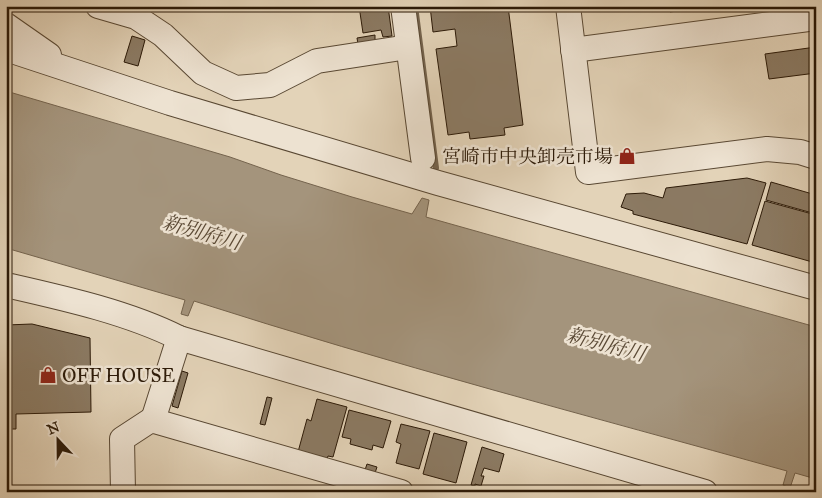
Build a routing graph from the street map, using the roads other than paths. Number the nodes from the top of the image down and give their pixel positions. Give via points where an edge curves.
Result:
1 (98, 6) edge
2 (403, 6) edge
3 (568, 6) edge
4 (816, 18) edge
5 (6, 25) edge
6 (408, 47) junction
7 (6, 49) edge
8 (573, 50) junction
9 (58, 65) junction
10 (816, 156) edge
11 (423, 158) dead end
12 (6, 285) edge
13 (816, 288) edge
14 (179, 338) junction
15 (153, 420) junction
16 (123, 492) edge
17 (401, 492) edge
18 (705, 492) edge

1 - 6 street via 136,17 163,35 203,73 236,88 270,85 318,61
2 - 6 street
3 - 8 street
4 - 8 street
5 - 9 street via 52,57
6 - 11 street
7 - 9 street
8 - 10 street via 588,172 767,149
9 - 13 street via 170,104 419,178
12 - 14 street via 154,325
14 - 15 street
14 - 18 street
15 - 16 street via 122,439
15 - 17 street

